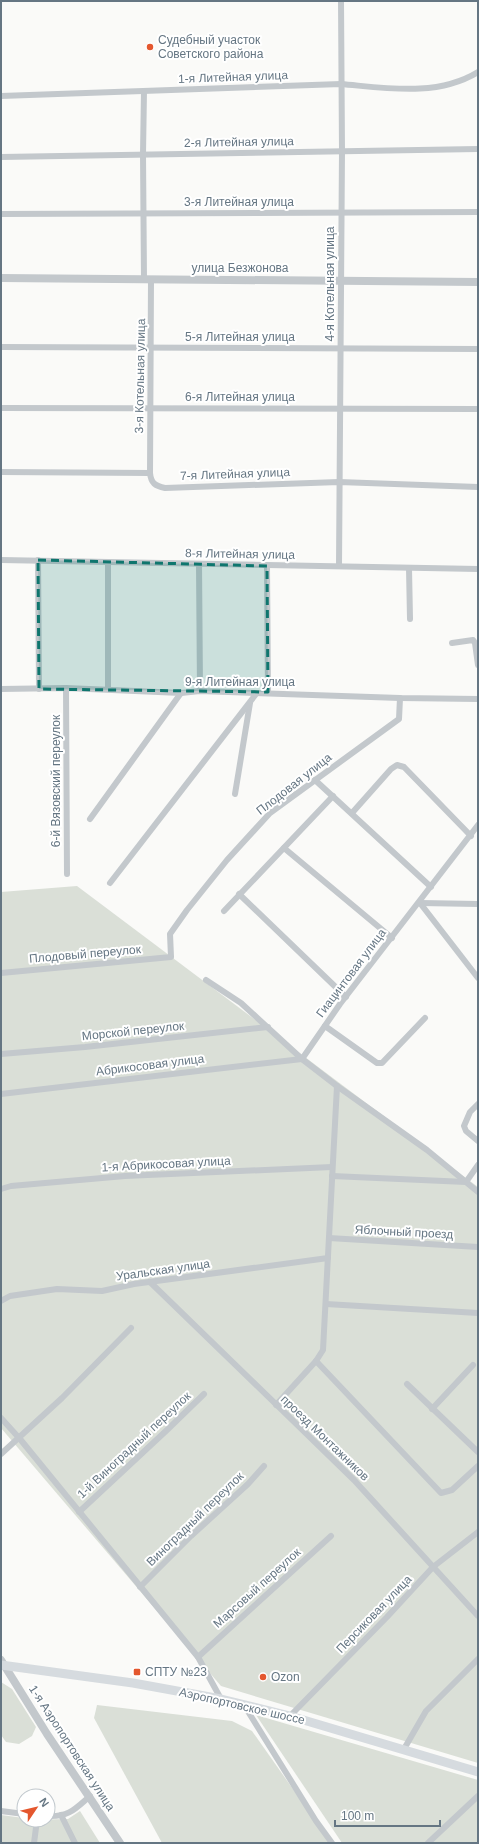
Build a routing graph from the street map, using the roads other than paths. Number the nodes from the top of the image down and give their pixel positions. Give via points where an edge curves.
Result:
1 (341, 1) edge
2 (478, 72) edge
3 (341, 84) junction
4 (144, 91) junction
5 (1, 96) edge
6 (478, 149) edge
7 (342, 151) junction
8 (143, 154) junction
9 (1, 157) edge
10 (342, 212) junction
11 (478, 212) edge
12 (144, 213) junction
13 (1, 214) edge
14 (1, 278) edge
15 (148, 279) junction
16 (341, 281) junction
17 (478, 282) edge
18 (1, 347) edge
19 (151, 348) junction
20 (341, 349) junction
21 (478, 349) edge
22 (150, 407) junction
23 (1, 408) edge
24 (340, 408) junction
25 (478, 409) edge
26 (1, 472) edge
27 (150, 473) junction
28 (339, 482) junction
29 (478, 487) edge
30 (1, 560) edge
31 (38, 560) junction
32 (108, 562) junction
33 (199, 564) junction
34 (267, 566) junction
35 (339, 566) junction
36 (409, 568) junction
37 (478, 569) edge
38 (410, 619) dead end
39 (452, 643) dead end
40 (478, 664) edge
41 (66, 688) junction
42 (1, 689) edge
43 (108, 689) junction
44 (39, 690) junction
45 (200, 691) junction
46 (268, 692) junction
47 (181, 693) junction
48 (256, 694) junction
49 (400, 698) junction
50 (478, 699) edge
51 (250, 702) junction
52 (316, 780) junction
53 (235, 794) dead end
54 (332, 796) junction
55 (352, 813) junction
56 (90, 819) dead end
57 (477, 828) edge
58 (471, 836) junction
59 (284, 848) junction
60 (67, 874) dead end
61 (110, 883) dead end
62 (431, 887) junction
63 (239, 894) junction
64 (420, 902) junction
65 (478, 904) edge
66 (224, 910) dead end
67 (392, 938) junction
68 (171, 957) joint
69 (1, 973) edge
70 (478, 978) edge
71 (206, 980) dead end
72 (346, 996) junction
73 (425, 1018) dead end
74 (325, 1026) junction
75 (268, 1027) junction
76 (1, 1054) edge
77 (302, 1059) junction
78 (337, 1086) junction
79 (1, 1094) edge
80 (478, 1104) edge
81 (478, 1141) edge
82 (478, 1165) edge
83 (332, 1167) junction
84 (332, 1176) junction
85 (466, 1182) junction
86 (1, 1189) edge
87 (478, 1192) edge
88 (329, 1238) junction
89 (478, 1247) edge
90 (328, 1258) junction
91 (150, 1282) junction
92 (1, 1300) edge
93 (326, 1304) junction
94 (478, 1313) edge
95 (131, 1328) dead end
96 (316, 1361) junction
97 (473, 1365) dead end
98 (407, 1384) dead end
99 (204, 1394) dead end
100 (276, 1405) junction
101 (432, 1409) junction
102 (1, 1418) edge
103 (20, 1439) junction
104 (478, 1452) edge
105 (1, 1454) edge
106 (264, 1466) dead end
107 (478, 1466) edge
108 (79, 1512) junction
109 (478, 1532) edge
110 (331, 1536) dead end
111 (433, 1567) junction
112 (140, 1587) junction
113 (478, 1616) edge
114 (198, 1657) junction
115 (478, 1659) edge
116 (2, 1663) edge
117 (221, 1699) junction
118 (244, 1705) junction
119 (290, 1716) junction
120 (404, 1749) junction
121 (478, 1772) edge
122 (90, 1796) junction
123 (478, 1796) edge
124 (1, 1811) edge
125 (16, 1813) edge
126 (56, 1815) edge
127 (61, 1815) junction
128 (35, 1828) edge
129 (34, 1843) edge
130 (75, 1843) edge
131 (120, 1843) edge
132 (332, 1843) edge
133 (428, 1843) edge

1 - 3 street, 4-я Котельная улица
2 - 3 street, 1-я Литейная улица via 465,80 430,89
3 - 4 street, 1-я Литейная улица
3 - 7 street, 4-я Котельная улица
4 - 5 street, 1-я Литейная улица
4 - 8 street, 3-я Котельная улица
6 - 7 street, 2-я Литейная улица
7 - 8 street, 2-я Литейная улица
7 - 10 street, 4-я Котельная улица
8 - 9 street, 2-я Литейная улица
8 - 12 street, 3-я Котельная улица
10 - 11 street, 3-я Литейная улица
10 - 12 street, 3-я Литейная улица
10 - 16 street, 4-я Котельная улица
12 - 13 street, 3-я Литейная улица
12 - 15 street, 3-я Котельная улица
14 - 15 street, улица Безжонова
15 - 16 street, улица Безжонова
15 - 19 street, 3-я Котельная улица
16 - 17 street, улица Безжонова
16 - 20 street, 4-я Котельная улица
18 - 19 street, 5-я Литейная улица
19 - 20 street, 5-я Литейная улица
19 - 22 street, 3-я Котельная улица
20 - 21 street, 5-я Литейная улица
20 - 24 street, 4-я Котельная улица
22 - 23 street, 6-я Литейная улица
22 - 24 street, 6-я Литейная улица
22 - 27 street, 3-я Котельная улица
24 - 25 street, 6-я Литейная улица
24 - 28 street, 4-я Котельная улица
26 - 27 street
27 - 28 street, 7-я Литейная улица via 151,481 156,486 165,488
28 - 29 street, 7-я Литейная улица
28 - 35 street, 4-я Котельная улица
30 - 31 street, 8-я Литейная улица
31 - 32 street, 8-я Литейная улица
31 - 44 street
32 - 33 street, 8-я Литейная улица
32 - 43 street
33 - 34 street, 8-я Литейная улица
33 - 45 street
34 - 35 street, 8-я Литейная улица
34 - 46 street
35 - 36 street, 8-я Литейная улица
36 - 37 street, 8-я Литейная улица
36 - 38 street
39 - 40 street via 473,640
41 - 43 street, 9-я Литейная улица
41 - 44 street, 9-я Литейная улица
41 - 60 street, 6-й Вязовский переулок
42 - 44 street, 9-я Литейная улица
43 - 47 street, 9-я Литейная улица
45 - 47 street, 9-я Литейная улица
45 - 48 street, 9-я Литейная улица
46 - 48 street, 9-я Литейная улица
46 - 49 street, 9-я Литейная улица
47 - 56 street
48 - 51 street
49 - 50 street, 9-я Литейная улица
49 - 52 street, Плодовая улица via 399,719
51 - 53 street
51 - 61 street
52 - 54 street
52 - 68 street, Плодовая улица via 270,813 227,860 170,934
54 - 55 street
54 - 59 street
55 - 58 street via 391,769 401,766
55 - 62 street
57 - 58 street, Гиацинтовая улица
58 - 62 street, Гиацинтовая улица
59 - 63 street
59 - 67 street
62 - 64 street, Гиацинтовая улица
63 - 66 street
63 - 72 street
64 - 65 street
64 - 67 street, Гиацинтовая улица
64 - 70 street
67 - 72 street, Гиацинтовая улица
68 - 69 street, Плодовый переулок
71 - 75 street via 241,1003
72 - 74 street, Гиацинтовая улица
73 - 74 street via 382,1063 377,1063
74 - 77 street, Гиацинтовая улица
75 - 76 street, Морской переулок
75 - 77 street
77 - 78 street
77 - 79 street, Абрикосовая улица
78 - 83 street
78 - 85 street via 427,1150
80 - 81 street via 470,1112 464,1126 466,1132
82 - 85 street
83 - 84 street
83 - 86 street, 1-я Абрикосовая улица via 125,1176
84 - 85 street
84 - 88 street
85 - 87 street
88 - 89 street, Яблочный проезд
88 - 90 street
90 - 91 street, Уральская улица
90 - 93 street
91 - 92 street, Уральская улица via 102,1290 57,1289 10,1296
91 - 100 street, проезд Монтажников
93 - 94 street
93 - 96 street via 323,1350
95 - 103 street
96 - 100 street
96 - 107 street via 441,1493 452,1490
97 - 101 street
98 - 101 street
99 - 108 street, 1-й Виноградный переулок
100 - 111 street, проезд Монтажников via 354,1480
101 - 104 street
102 - 103 street
103 - 105 street
103 - 108 street
106 - 112 street, Виноградный переулок
108 - 112 street
109 - 111 street, Персиковая улица
110 - 114 street, Марсовый переулок
111 - 113 street, проезд Монтажников
111 - 119 street, Персиковая улица
112 - 114 street
114 - 117 street
115 - 120 street via 426,1711
116 - 117 main road, Аэропортовское шоссе
116 - 122 street, 1-я Аэропортовская улица
117 - 118 main road, Аэропортовское шоссе
118 - 119 main road, Аэропортовское шоссе
118 - 132 street
119 - 120 main road, Аэропортовское шоссе
120 - 121 main road, Аэропортовское шоссе
122 - 127 street via 70,1813
122 - 131 street, 1-я Аэропортовская улица
123 - 133 street
124 - 125 street
126 - 127 street
127 - 130 street
128 - 129 street

